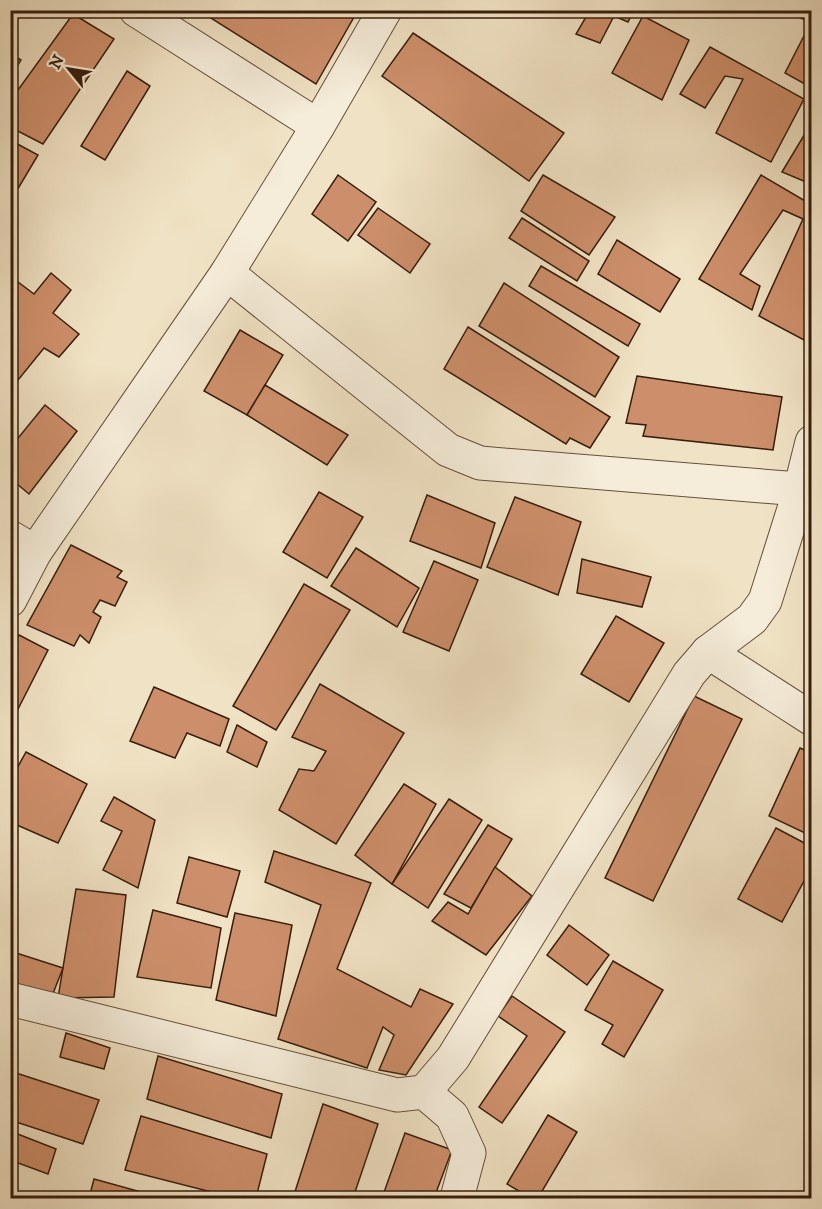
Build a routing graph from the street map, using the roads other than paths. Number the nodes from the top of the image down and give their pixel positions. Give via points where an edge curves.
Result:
1 (136, 10) edge
2 (385, 10) edge
3 (318, 126) junction
4 (227, 273) junction
5 (812, 442) edge
6 (806, 490) edge
7 (23, 545) edge
8 (10, 600) edge
9 (708, 651) junction
10 (812, 719) edge
11 (10, 999) edge
12 (424, 1092) junction
13 (457, 1198) edge

1 - 3 street
2 - 3 street
3 - 4 street
4 - 6 street via 448,450 480,463
4 - 7 street
5 - 6 street
6 - 9 street via 765,601 752,619
7 - 8 street
9 - 10 street
9 - 12 street via 683,684 453,1058
11 - 12 street via 397,1095
12 - 13 street via 452,1116 469,1153

